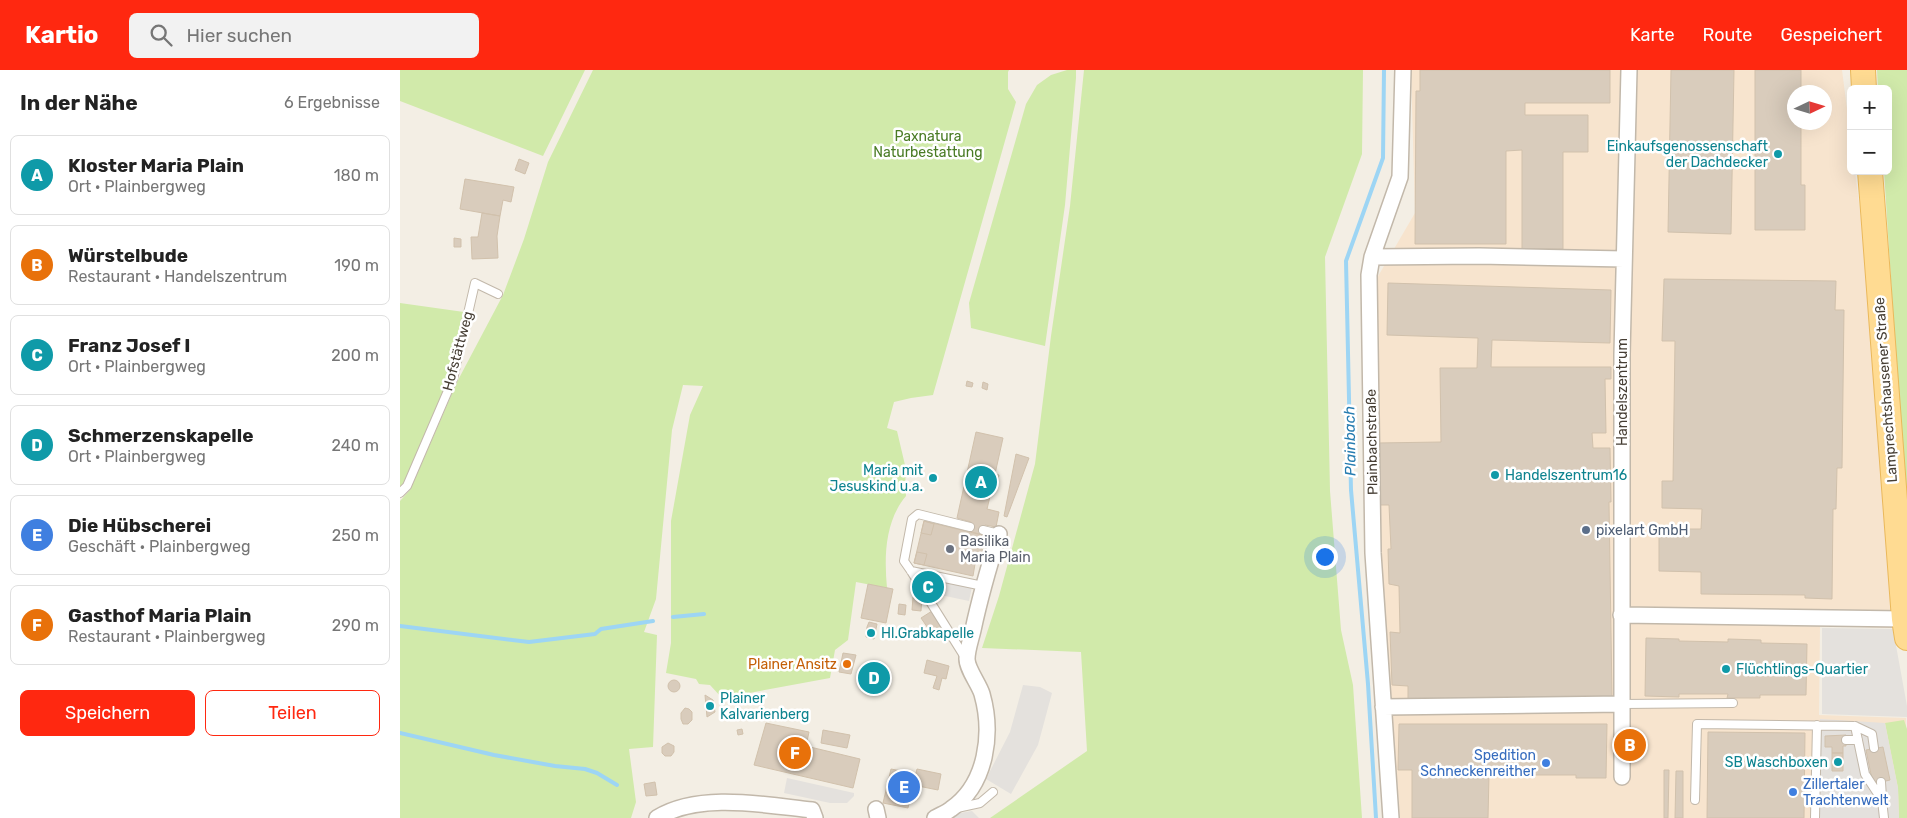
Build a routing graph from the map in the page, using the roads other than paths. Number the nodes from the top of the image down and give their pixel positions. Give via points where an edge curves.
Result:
1 (1404, 70) edge
2 (1629, 70) edge
3 (1863, 70) edge
4 (1864, 85) edge
5 (1870, 175) edge
6 (1372, 257) junction
7 (1624, 260) junction
8 (498, 294) dead end
9 (400, 493) edge
10 (970, 526) dead end
11 (983, 530) dead end
12 (999, 534) joint
13 (911, 571) junction
14 (983, 586) junction
15 (1621, 615) junction
16 (1906, 628) edge
17 (967, 661) junction
18 (1733, 703) dead end
19 (1623, 704) junction
20 (1383, 707) junction
21 (1817, 725) junction
22 (1855, 726) junction
23 (1846, 740) dead end
24 (1858, 740) junction
25 (1874, 748) dead end
26 (1622, 777) dead end
27 (1881, 782) dead end
28 (993, 792) dead end
29 (1695, 800) dead end
30 (1882, 800) junction
31 (951, 809) junction
32 (657, 818) edge
33 (815, 818) edge
34 (935, 818) edge
35 (1391, 818) edge
36 (1816, 818) edge
37 (1884, 818) edge

1 - 6 street, Plainbachstraße via 1400,177
2 - 7 street, Handelszentrum
3 - 4 main road
5 - 16 main road, Lamprechtshausener Straße
6 - 7 street
6 - 20 street, Plainbachstraße via 1369,275 1373,552
7 - 15 street, Handelszentrum
8 - 9 lane, Hofstättweg via 475,283 453,379 407,486
10 - 13 lane via 918,514 912,519 904,562
11 - 12 lane
12 - 14 street
13 - 14 lane
13 - 17 lane
14 - 17 street
15 - 16 street
15 - 19 street, Handelszentrum
17 - 31 street via 982,692 986,745 979,773 962,799
18 - 19 lane
19 - 20 street
19 - 26 street, Handelszentrum
20 - 35 street, Plainbachstraße
21 - 22 lane
21 - 29 lane via 1697,724
21 - 36 lane via 1821,741
22 - 24 lane
22 - 25 lane via 1872,734
23 - 24 lane
24 - 30 lane via 1864,774
27 - 30 lane
28 - 31 lane via 980,803
30 - 37 lane
31 - 34 street
32 - 33 street via 666,812 691,806 728,802 812,810

